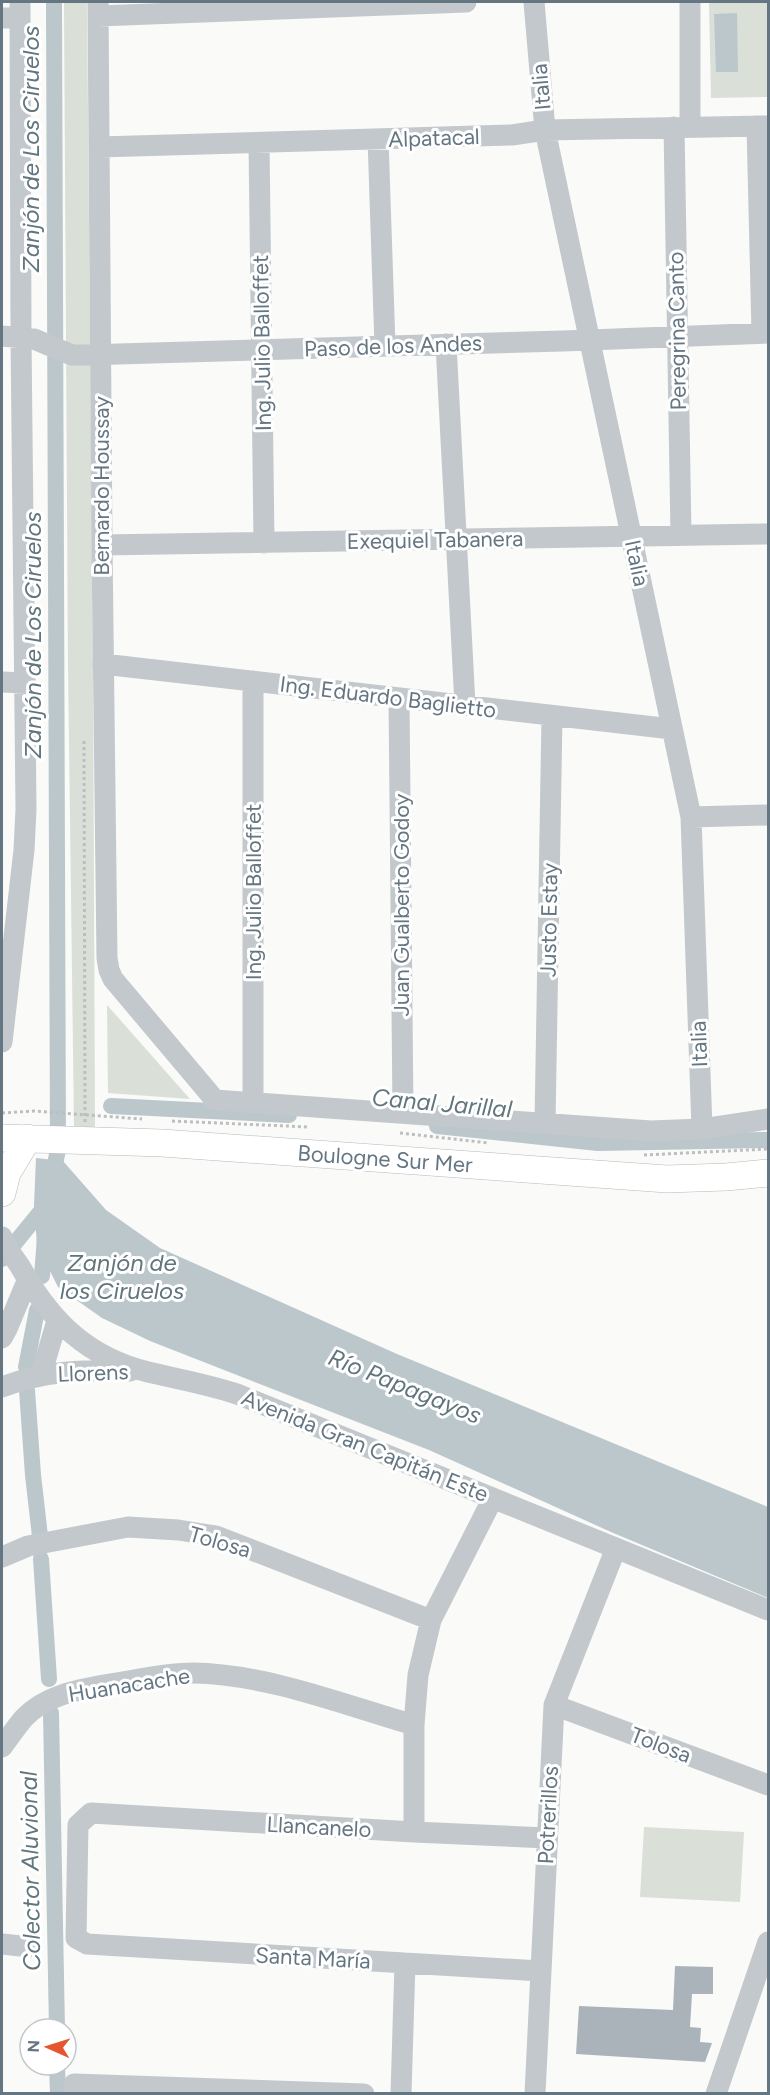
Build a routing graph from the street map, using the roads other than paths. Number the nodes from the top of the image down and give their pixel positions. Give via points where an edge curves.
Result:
1 (466, 2) edge
2 (534, 2) edge
3 (690, 2) edge
4 (98, 9) edge
5 (14, 12) edge
6 (763, 126) edge
7 (682, 127) junction
8 (545, 130) junction
9 (378, 139) junction
10 (259, 143) junction
11 (99, 147) junction
12 (765, 333) edge
13 (19, 337) edge
14 (678, 337) junction
15 (590, 340) junction
16 (446, 344) junction
17 (385, 346) junction
18 (262, 349) junction
19 (100, 355) junction
20 (768, 534) edge
21 (681, 535) junction
22 (631, 537) junction
23 (457, 540) junction
24 (264, 543) junction
25 (102, 545) junction
26 (103, 664) junction
27 (253, 681) junction
28 (2, 682) edge
29 (26, 682) junction
30 (399, 698) junction
31 (465, 705) junction
32 (552, 716) junction
33 (672, 729) junction
34 (768, 815) edge
35 (691, 817) junction
36 (7, 957) edge
37 (2, 1042) edge
38 (253, 1103) junction
39 (768, 1119) edge
40 (400, 1123) junction
41 (546, 1124) junction
42 (702, 1130) junction
43 (2, 1138) edge
44 (28, 1138) junction
45 (768, 1173) edge
46 (2, 1193) edge
47 (2, 1240) edge
48 (24, 1275) junction
49 (57, 1321) junction
50 (2, 1338) edge
51 (146, 1371) junction
52 (41, 1375) junction
53 (2, 1387) edge
54 (493, 1498) junction
55 (616, 1548) junction
56 (2, 1557) edge
57 (768, 1610) edge
58 (431, 1620) junction
59 (554, 1705) junction
60 (414, 1725) junction
61 (2, 1747) edge
62 (768, 1785) edge
63 (414, 1832) junction
64 (548, 1838) junction
65 (768, 1942) edge
66 (2, 1944) edge
67 (87, 1944) joint
68 (30, 1947) dead end
69 (405, 1963) junction
70 (540, 1971) junction
71 (74, 2089) edge
72 (535, 2093) edge
73 (364, 2094) edge
74 (401, 2094) edge
75 (553, 2094) edge
76 (716, 2094) edge

1 - 4 street
2 - 8 street, Italia
3 - 7 street, Peregrina Canto
4 - 11 street, Bernardo Houssay
5 - 13 street
6 - 7 street, Alpatacal
6 - 12 street
7 - 8 street, Alpatacal
7 - 14 street, Peregrina Canto
8 - 9 street, Alpatacal via 513,135
8 - 15 street, Italia
9 - 10 street, Alpatacal
9 - 17 street
10 - 11 street, Alpatacal
10 - 18 street, Ing. Julio Balloffet
11 - 19 street, Bernardo Houssay
12 - 14 street, Paso de los Andes
13 - 19 street, Paso de los Andes via 72,355
13 - 29 street
14 - 15 street, Paso de los Andes
14 - 21 street, Peregrina Canto
15 - 16 street, Paso de los Andes
15 - 22 street, Italia
16 - 17 street, Paso de los Andes
16 - 23 street
17 - 18 street, Paso de los Andes
18 - 19 street, Paso de los Andes
18 - 24 street, Ing. Julio Balloffet
19 - 25 street, Bernardo Houssay
20 - 21 street, Exequiel Tabanera
21 - 22 street, Exequiel Tabanera
22 - 23 street, Exequiel Tabanera
22 - 33 street, Italia
23 - 24 street, Exequiel Tabanera
23 - 31 street
24 - 25 street, Exequiel Tabanera
25 - 26 street, Bernardo Houssay
26 - 27 street, Ing. Eduardo Baglietto
26 - 38 street, Bernardo Houssay via 109,970 215,1100
27 - 30 street, Ing. Eduardo Baglietto
27 - 38 street, Ing. Julio Balloffet
28 - 29 street
29 - 36 street via 24,850
30 - 31 street, Ing. Eduardo Baglietto
30 - 40 street, Juan Gualberto Godoy
31 - 32 street, Ing. Eduardo Baglietto
32 - 33 street, Ing. Eduardo Baglietto
32 - 41 street, Justo Estay
33 - 35 street, Italia
34 - 35 street
35 - 42 street, Italia
36 - 37 street
38 - 40 street
39 - 42 street
40 - 41 street
41 - 42 street
43 - 44 main road, Boulogne Sur Mer
44 - 45 main road, Boulogne Sur Mer via 162,1143 667,1179
44 - 46 main road via 7,1173
47 - 48 street, Avenida Gran Capitán Este
48 - 49 street, Avenida Gran Capitán Este
48 - 50 street
49 - 51 street, Avenida Gran Capitán Este via 100,1353
49 - 52 street, Llorens
51 - 52 street, Llorens
51 - 54 street, Avenida Gran Capitán Este via 237,1394
52 - 53 street, Llorens
54 - 55 street, Avenida Gran Capitán Este
54 - 58 street
55 - 57 street, Avenida Gran Capitán Este
55 - 59 street, Potrerillos
56 - 58 street, Tolosa via 28,1546 128,1527 178,1530 216,1536
58 - 60 street via 418,1675
59 - 62 street, Tolosa
59 - 64 street, Potrerillos
60 - 61 street, Huanacache via 261,1680 191,1673 72,1691 42,1703 24,1717
60 - 63 street
63 - 64 street, Llancanelo
63 - 67 street, Llancanelo via 91,1813 78,1825 76,1938
64 - 70 street, Potrerillos
65 - 76 street
66 - 68 street
67 - 69 street, Santa María
69 - 70 street, Santa María
69 - 74 street
70 - 72 street, Potrerillos
71 - 73 street
72 - 75 street

